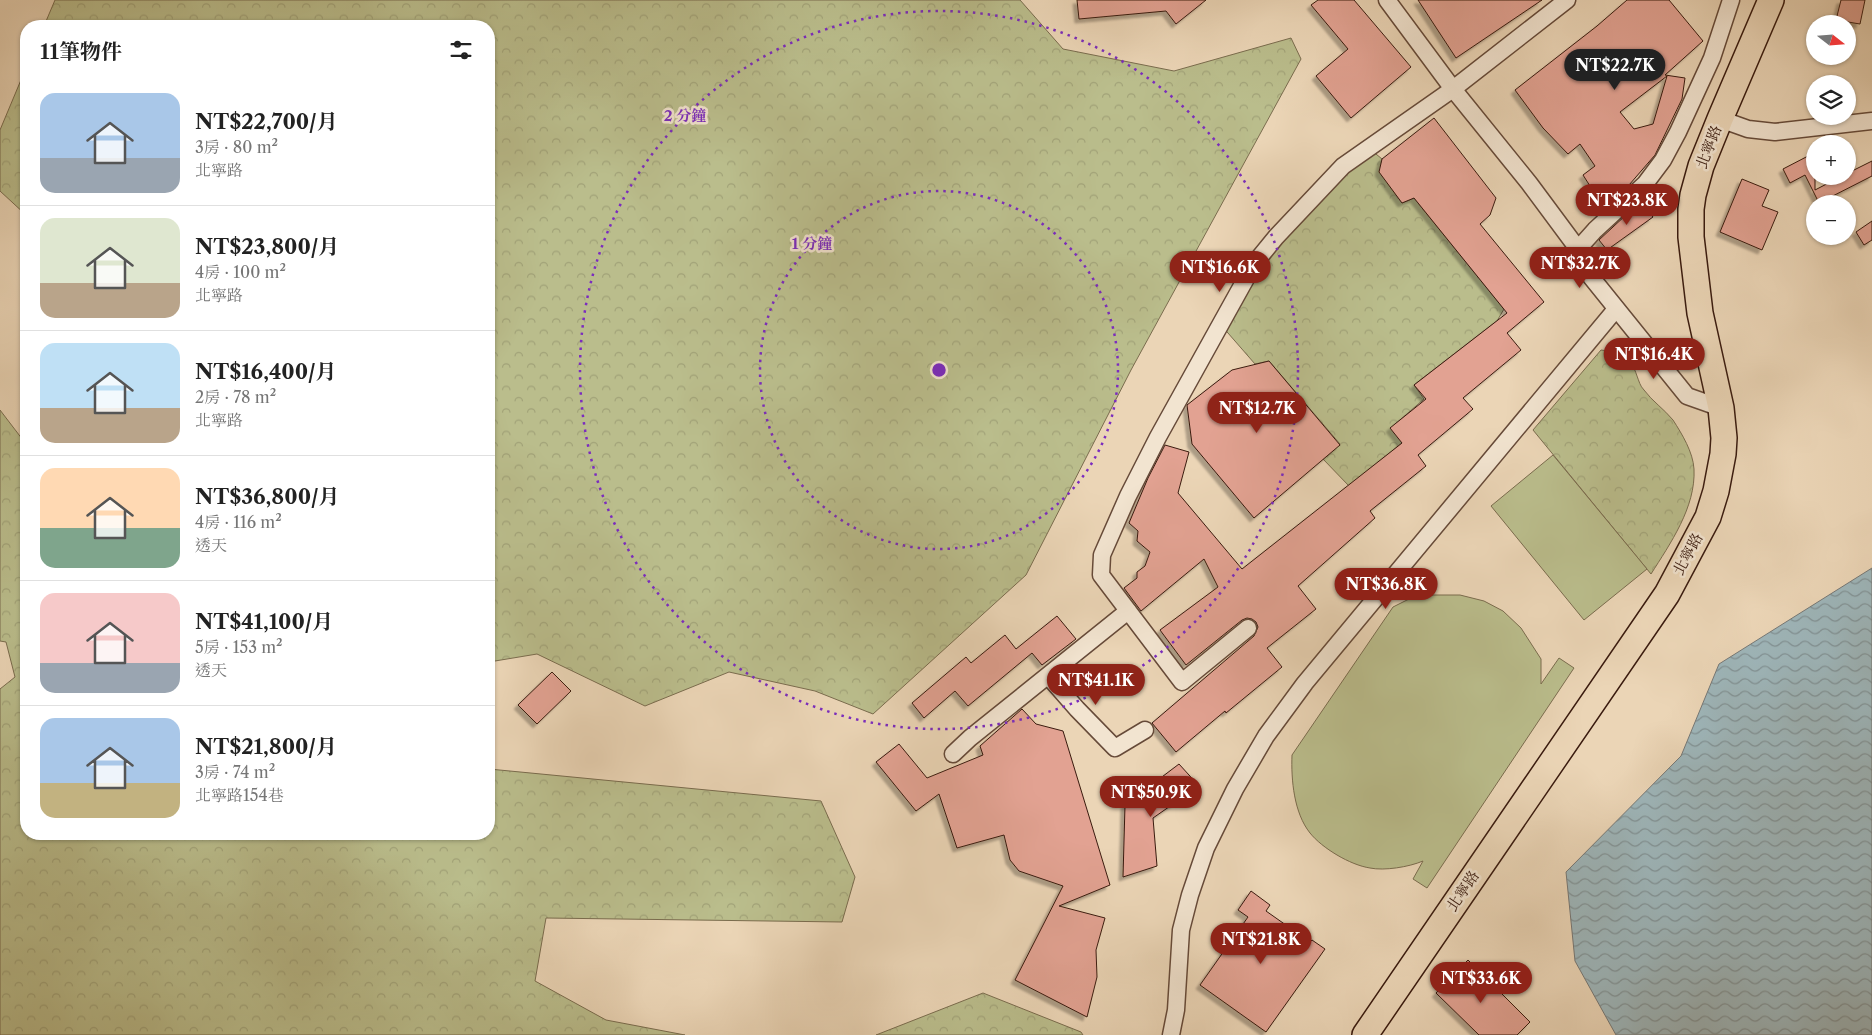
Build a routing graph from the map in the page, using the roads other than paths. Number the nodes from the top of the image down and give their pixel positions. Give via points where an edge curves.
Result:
1 (1387, 0) edge
2 (1567, 0) edge
3 (1731, 0) edge
4 (1771, 0) edge
5 (1453, 89) junction
6 (1720, 119) junction
7 (1872, 121) edge
8 (1578, 249) junction
9 (1616, 309) junction
10 (1722, 408) junction
11 (1128, 611) junction
12 (1248, 628) dead end
13 (1049, 676) junction
14 (1145, 730) dead end
15 (953, 754) dead end
16 (1171, 1035) edge
17 (1364, 1035) edge

1 - 5 street
2 - 5 street
3 - 8 street via 1712,58 1663,160 1645,184
4 - 6 main road, 北寧路
5 - 8 street
5 - 11 street via 1343,166 1254,264 1158,437 1102,556 1101,575
6 - 7 street via 1748,130 1775,132
6 - 10 main road, 北寧路 via 1696,182 1690,223 1700,313
8 - 9 street via 1591,277
9 - 10 street via 1687,396
9 - 16 street via 1312,675 1266,736 1206,848 1190,895 1181,930 1176,1010
10 - 17 main road, 北寧路 via 1723,454 1716,491 1708,517 1667,594
11 - 12 street via 1182,682
11 - 13 street
13 - 14 street via 1115,748
13 - 15 street

